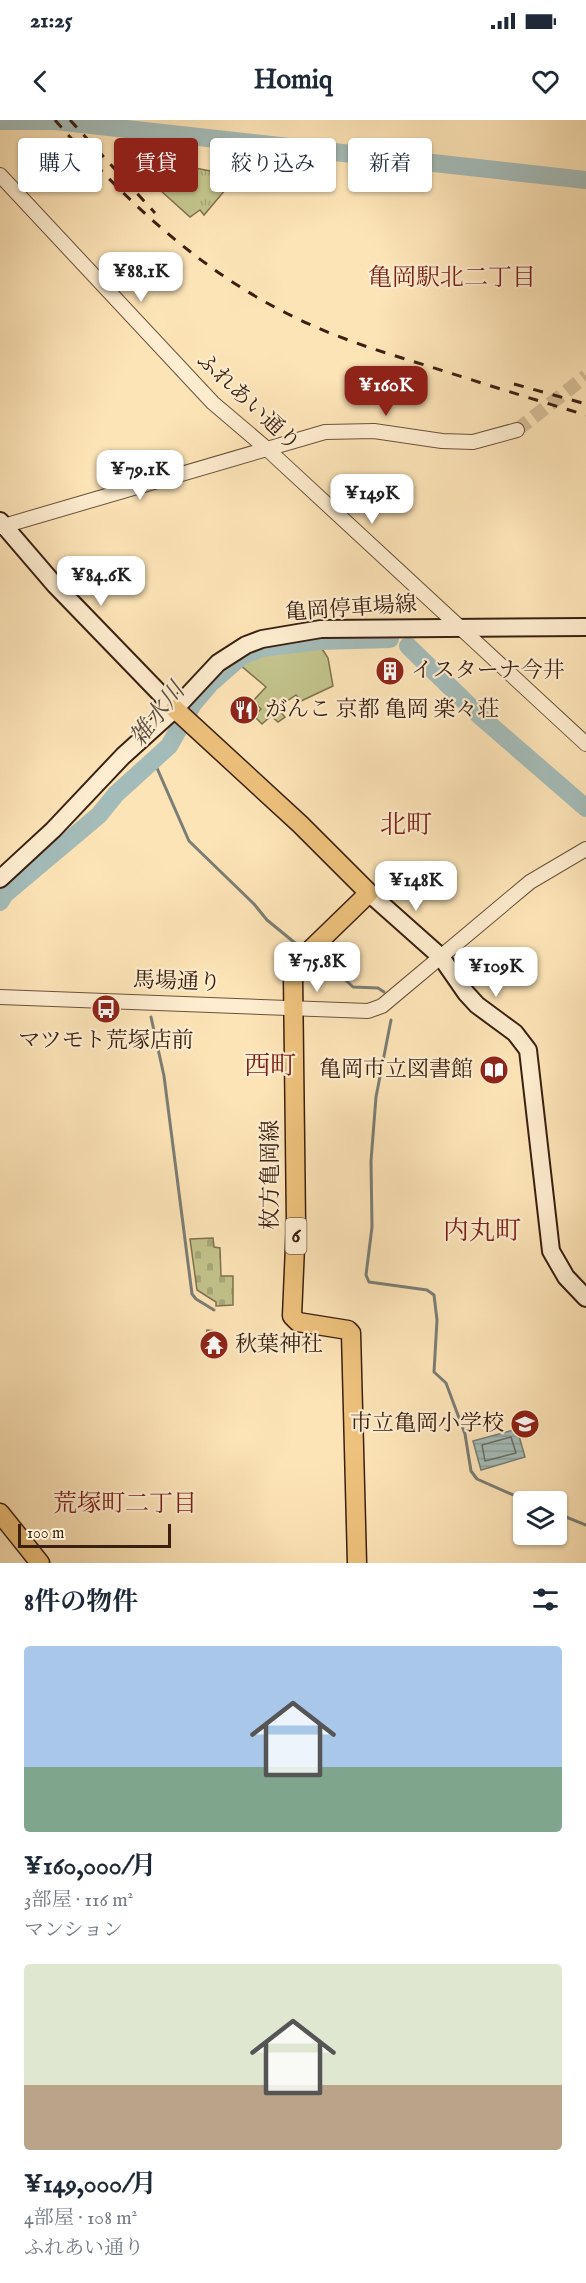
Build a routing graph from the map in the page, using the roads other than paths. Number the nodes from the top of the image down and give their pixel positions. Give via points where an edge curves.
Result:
1 (0, 175) edge
2 (517, 430) tunnel mouth
3 (266, 448) junction
4 (1, 524) edge
5 (456, 626) junction
6 (586, 627) edge
7 (181, 714) junction
8 (586, 744) edge
9 (586, 849) edge
10 (0, 879) edge
11 (369, 893) junction
12 (441, 957) junction
13 (0, 997) edge
14 (293, 1007) junction
15 (586, 1298) edge
16 (0, 1513) edge
17 (40, 1563) edge
18 (357, 1563) edge

1 - 3 street, ふれあい通り via 213,403
2 - 3 street via 473,442 374,431 325,432
3 - 4 street
3 - 5 street, ふれあい通り
4 - 7 main road
5 - 6 main road, 亀岡停車場線
5 - 7 main road, 亀岡停車場線 via 321,629 262,639 232,651 218,663
5 - 8 street, ふれあい通り
7 - 10 main road, 亀岡停車場線 via 123,756
7 - 11 main road
9 - 12 street, 馬場通り via 530,882
11 - 12 main road
11 - 14 main road, 枚方亀岡線 / 6 via 294,967
12 - 14 street, 馬場通り via 382,1006 368,1011
12 - 15 main road via 465,993 515,1033 528,1050 551,1251 566,1277
13 - 14 street, 馬場通り
14 - 18 main road, 枚方亀岡線 / 6 via 296,1223 292,1316 298,1322 351,1333
16 - 17 main road

